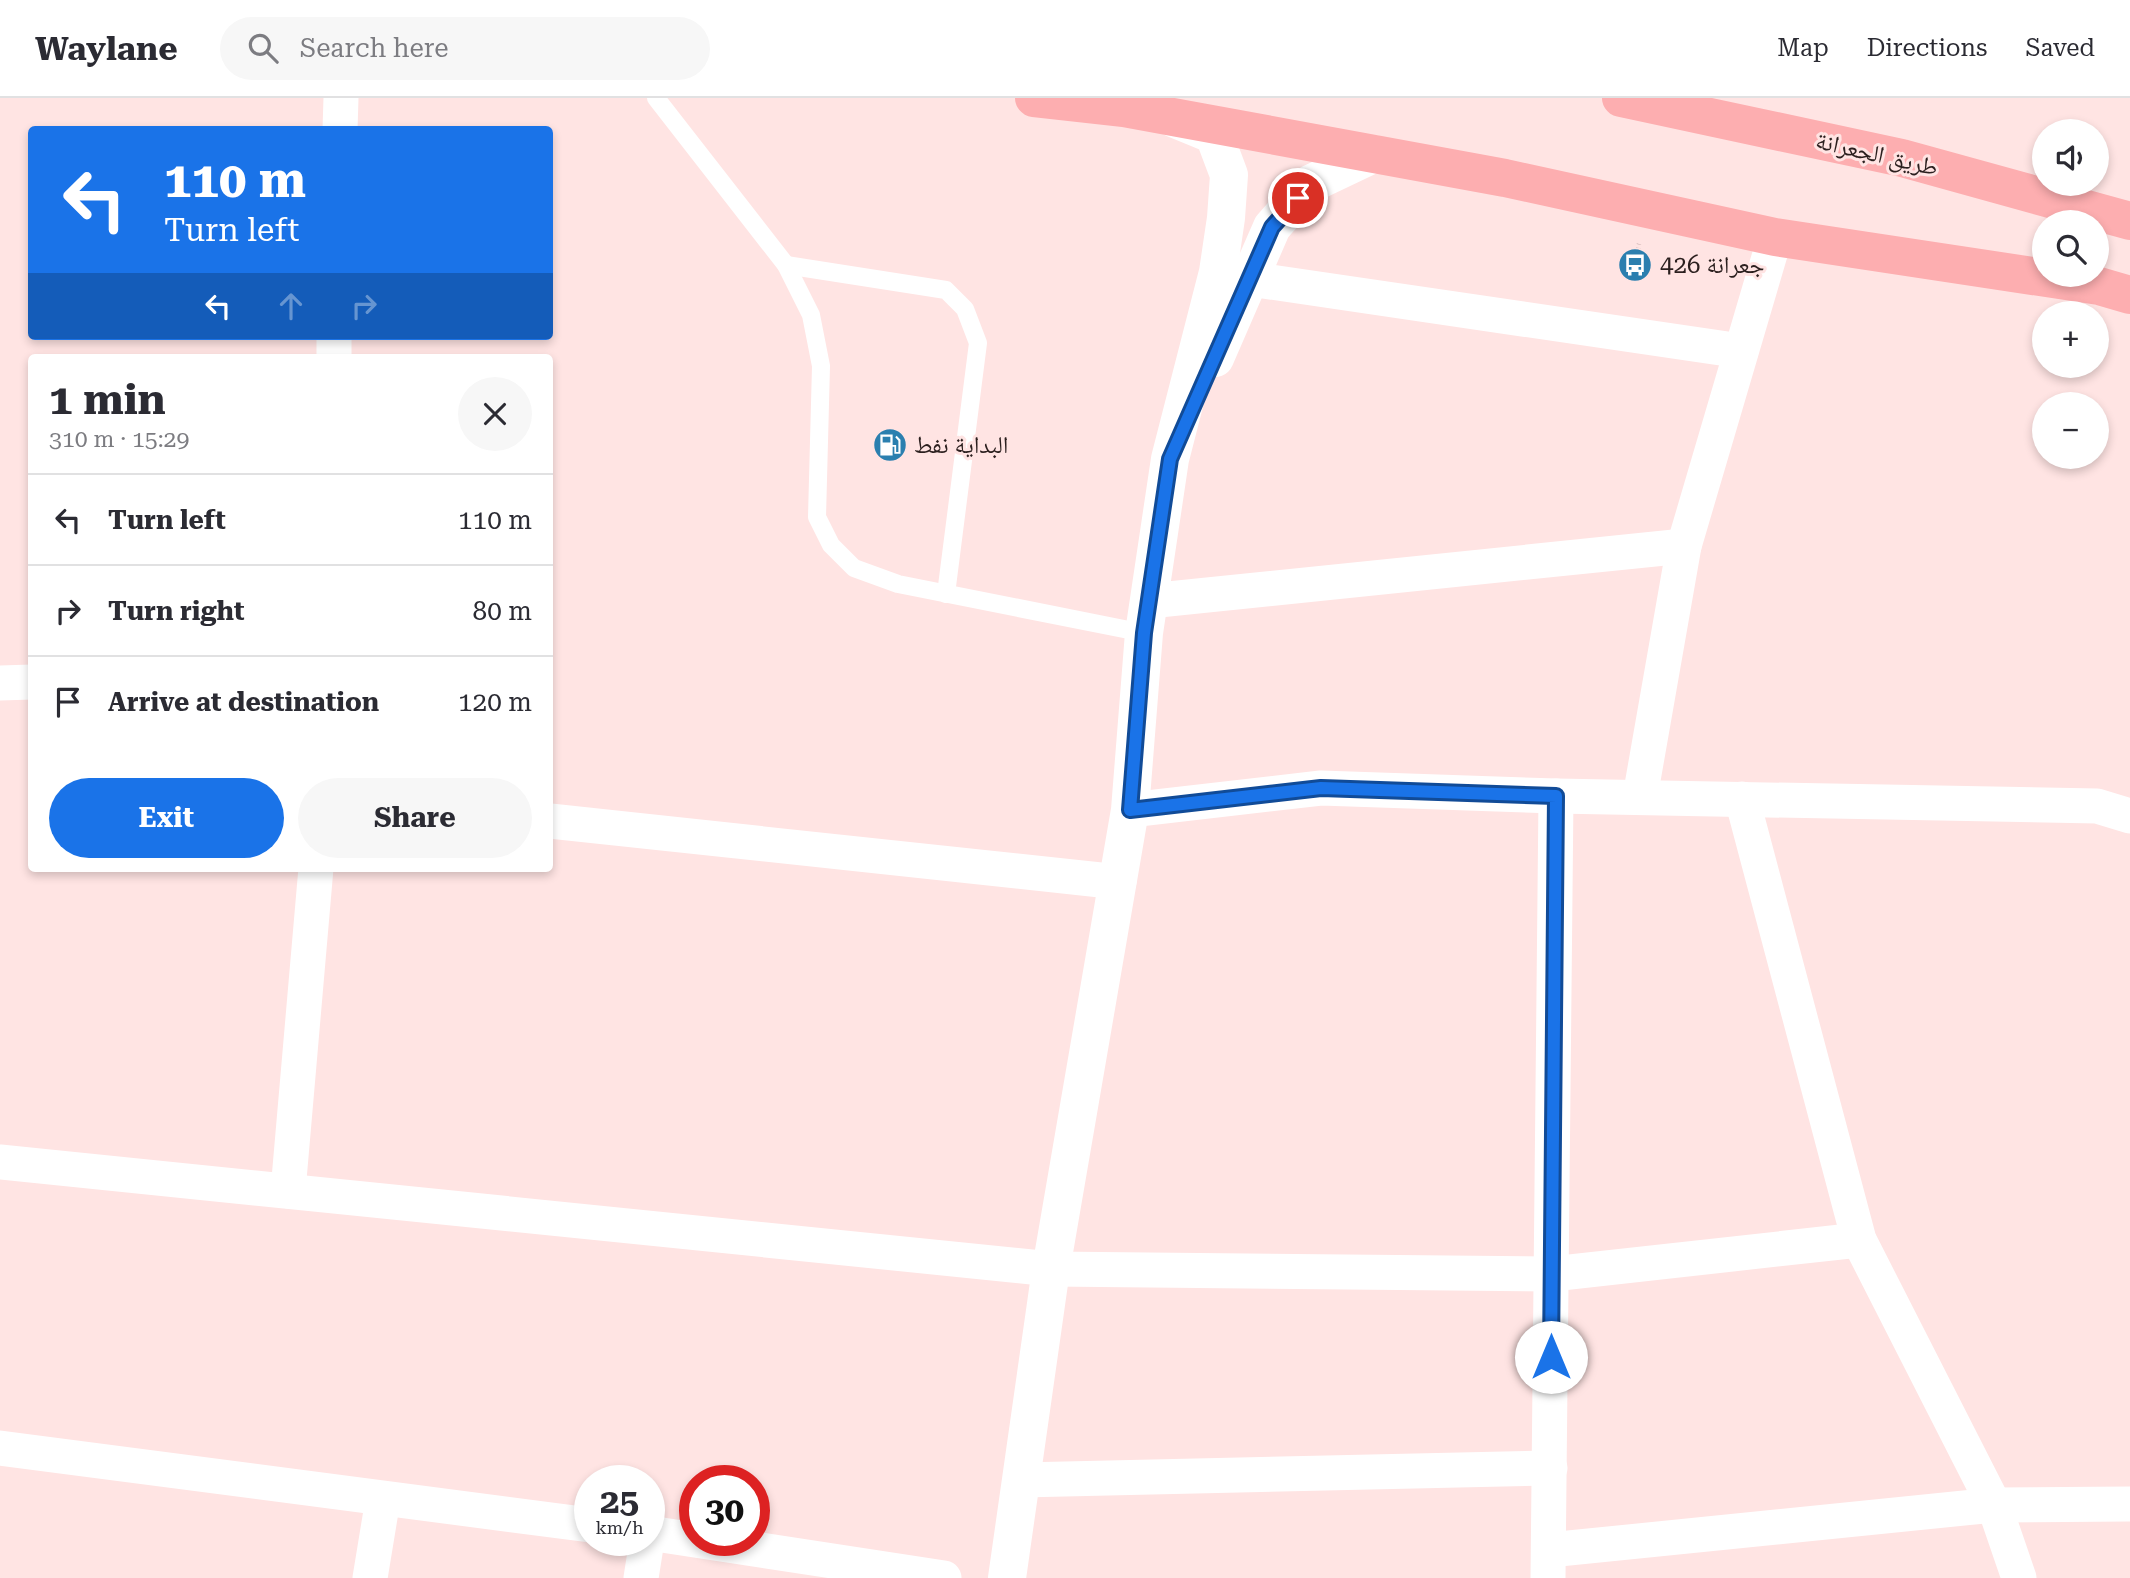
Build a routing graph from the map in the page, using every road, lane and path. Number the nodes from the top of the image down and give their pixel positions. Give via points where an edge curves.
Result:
1 (341, 98) edge
2 (656, 98) edge
3 (1034, 98) edge
4 (1621, 98) edge
5 (1168, 116) junction
6 (340, 126) edge
7 (1373, 154) junction
8 (2130, 221) edge
9 (1775, 237) junction
10 (786, 265) junction
11 (1250, 279) junction
12 (2130, 295) edge
13 (1741, 351) junction
14 (1170, 459) junction
15 (1684, 546) junction
16 (946, 594) junction
17 (1147, 617) junction
18 (28, 682) edge
19 (0, 683) edge
20 (1556, 796) junction
21 (1640, 797) junction
22 (1741, 799) junction
23 (1130, 810) junction
24 (2130, 816) edge
25 (553, 821) edge
26 (316, 872) edge
27 (1119, 882) junction
28 (0, 1162) edge
29 (288, 1191) junction
30 (1859, 1240) junction
31 (1051, 1269) junction
32 (1552, 1274) junction
33 (0, 1448) edge
34 (1550, 1468) junction
35 (1021, 1480) junction
36 (383, 1499) junction
37 (2130, 1504) edge
38 (1994, 1505) junction
39 (574, 1523) edge
40 (665, 1535) edge
41 (644, 1556) edge
42 (1549, 1564) edge
43 (370, 1578) edge
44 (641, 1578) edge
45 (944, 1578) edge
46 (1007, 1578) edge
47 (2019, 1578) edge

1 - 6 street
2 - 10 lane
3 - 5 main road
4 - 8 main road, طريق الجعرانة via 1902,158
5 - 7 main road
5 - 14 main road via 1214,135 1229,175 1218,272
7 - 9 main road
7 - 11 main road via 1310,184 1272,227
9 - 12 main road via 2099,286
9 - 13 street
10 - 16 lane via 811,315 821,366 817,517 831,545 854,568
10 - 16 lane via 946,290 965,309 978,343
11 - 13 street
11 - 14 main road
13 - 15 street
14 - 17 main road
15 - 17 street
15 - 21 street
16 - 17 lane
17 - 23 main road
18 - 19 street
20 - 21 street
20 - 23 street via 1321,788
20 - 32 street
21 - 22 street
22 - 24 street via 2097,806
22 - 30 street
23 - 27 main road
25 - 27 street
26 - 29 street
27 - 31 main road
28 - 29 street
29 - 31 street
30 - 32 street
30 - 38 street
31 - 32 street
31 - 35 main road
32 - 34 street
33 - 36 street
34 - 35 street
34 - 42 street
35 - 46 main road
36 - 39 street
36 - 43 street
37 - 38 street
38 - 42 street
38 - 47 street
40 - 45 street
41 - 44 street

